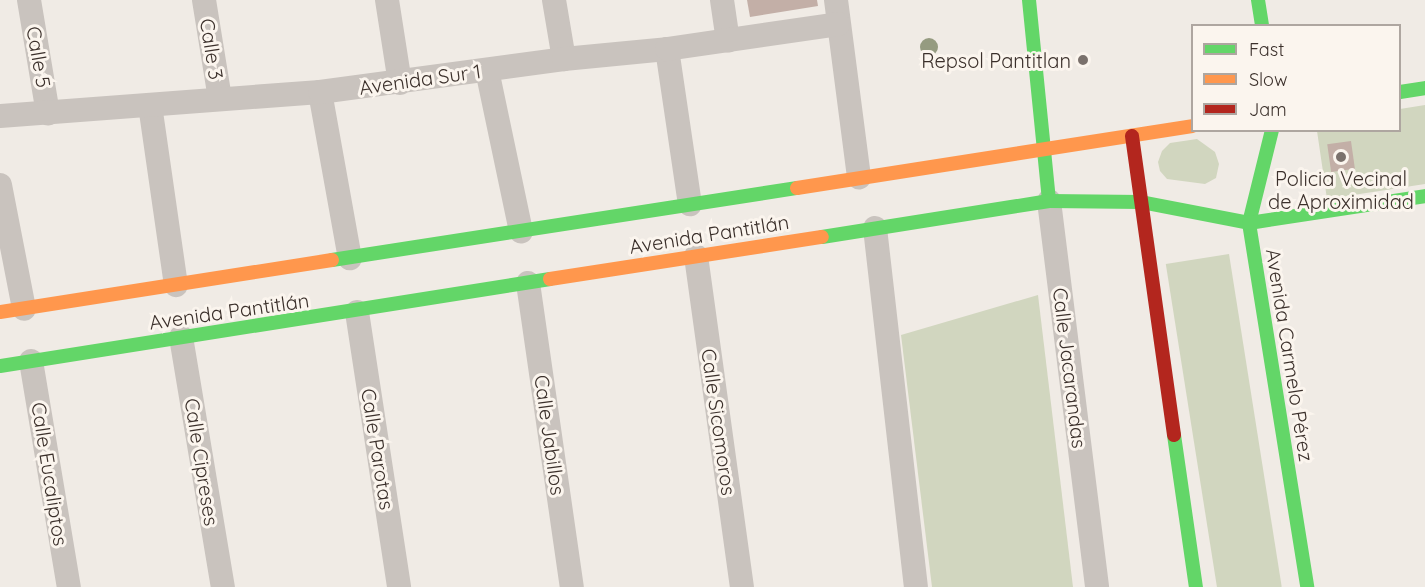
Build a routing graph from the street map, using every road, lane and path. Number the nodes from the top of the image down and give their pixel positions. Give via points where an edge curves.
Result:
1 (29, 0) edge
2 (204, 0) edge
3 (387, 0) edge
4 (554, 0) edge
5 (722, 0) edge
6 (836, 0) edge
7 (1029, 0) edge
8 (1258, 0) edge
9 (838, 24) junction
10 (1262, 24) edge
11 (728, 41) junction
12 (667, 49) junction
13 (564, 59) junction
14 (487, 70) junction
15 (400, 83) junction
16 (1425, 88) edge
17 (320, 92) junction
18 (1401, 92) edge
19 (220, 99) junction
20 (150, 105) junction
21 (48, 113) junction
22 (0, 116) edge
23 (1191, 126) edge
24 (1272, 132) edge
25 (1132, 136) junction
26 (1043, 149) junction
27 (859, 178) junction
28 (0, 185) edge
29 (1425, 196) edge
30 (1049, 201) junction
31 (1142, 202) junction
32 (690, 204) junction
33 (1249, 223) junction
34 (875, 228) junction
35 (520, 231) junction
36 (696, 256) junction
37 (350, 258) junction
38 (528, 283) junction
39 (176, 285) junction
40 (24, 309) junction
41 (0, 312) edge
42 (357, 312) junction
43 (181, 337) junction
44 (31, 361) junction
45 (0, 366) edge
46 (69, 587) edge
47 (223, 587) edge
48 (399, 587) edge
49 (572, 587) edge
50 (742, 587) edge
51 (916, 587) edge
52 (1097, 587) edge
53 (1196, 587) edge
54 (1307, 587) edge

1 - 21 street, Calle 5
2 - 19 street, Calle 3
3 - 15 street
4 - 13 street
5 - 11 street
6 - 9 street
7 - 26 main road, Calle Jacarandas
8 - 10 main road
9 - 11 street, Avenida Sur 1
9 - 27 street
11 - 12 street, Avenida Sur 1
12 - 13 street, Avenida Sur 1
12 - 32 street
13 - 14 street, Avenida Sur 1
14 - 15 street, Avenida Sur 1
14 - 35 street
15 - 17 street, Avenida Sur 1
16 - 18 main road
17 - 19 street, Avenida Sur 1
17 - 37 street
19 - 20 street, Avenida Sur 1
20 - 21 street, Avenida Sur 1
20 - 39 street
21 - 22 street, Avenida Sur 1
23 - 25 main road, Avenida Pantitlán
24 - 33 main road, Avenida Carmelo Pérez
25 - 26 main road, Avenida Pantitlán
25 - 31 main road
26 - 27 main road, Avenida Pantitlán
26 - 30 main road, Calle Jacarandas
27 - 32 main road, Avenida Pantitlán
28 - 40 street
29 - 33 main road, Avenida Pantitlán
30 - 31 main road, Avenida Pantitlán
30 - 34 main road, Avenida Pantitlán
30 - 52 street, Calle Jacarandas
31 - 33 main road, Avenida Pantitlán
31 - 53 main road
32 - 35 main road, Avenida Pantitlán
33 - 54 main road, Avenida Carmelo Pérez
34 - 36 main road, Avenida Pantitlán
34 - 51 street
35 - 37 main road, Avenida Pantitlán
36 - 38 main road, Avenida Pantitlán
36 - 50 street, Calle Sicomoros
37 - 39 main road, Avenida Pantitlán
38 - 42 main road, Avenida Pantitlán
38 - 49 street, Calle Jabillos
39 - 40 main road, Avenida Pantitlán
40 - 41 main road, Avenida Pantitlán
42 - 43 main road, Avenida Pantitlán
42 - 48 street, Calle Parotas
43 - 44 main road, Avenida Pantitlán
43 - 47 street, Calle Cipreses
44 - 45 main road, Avenida Pantitlán
44 - 46 street, Calle Eucaliptos

